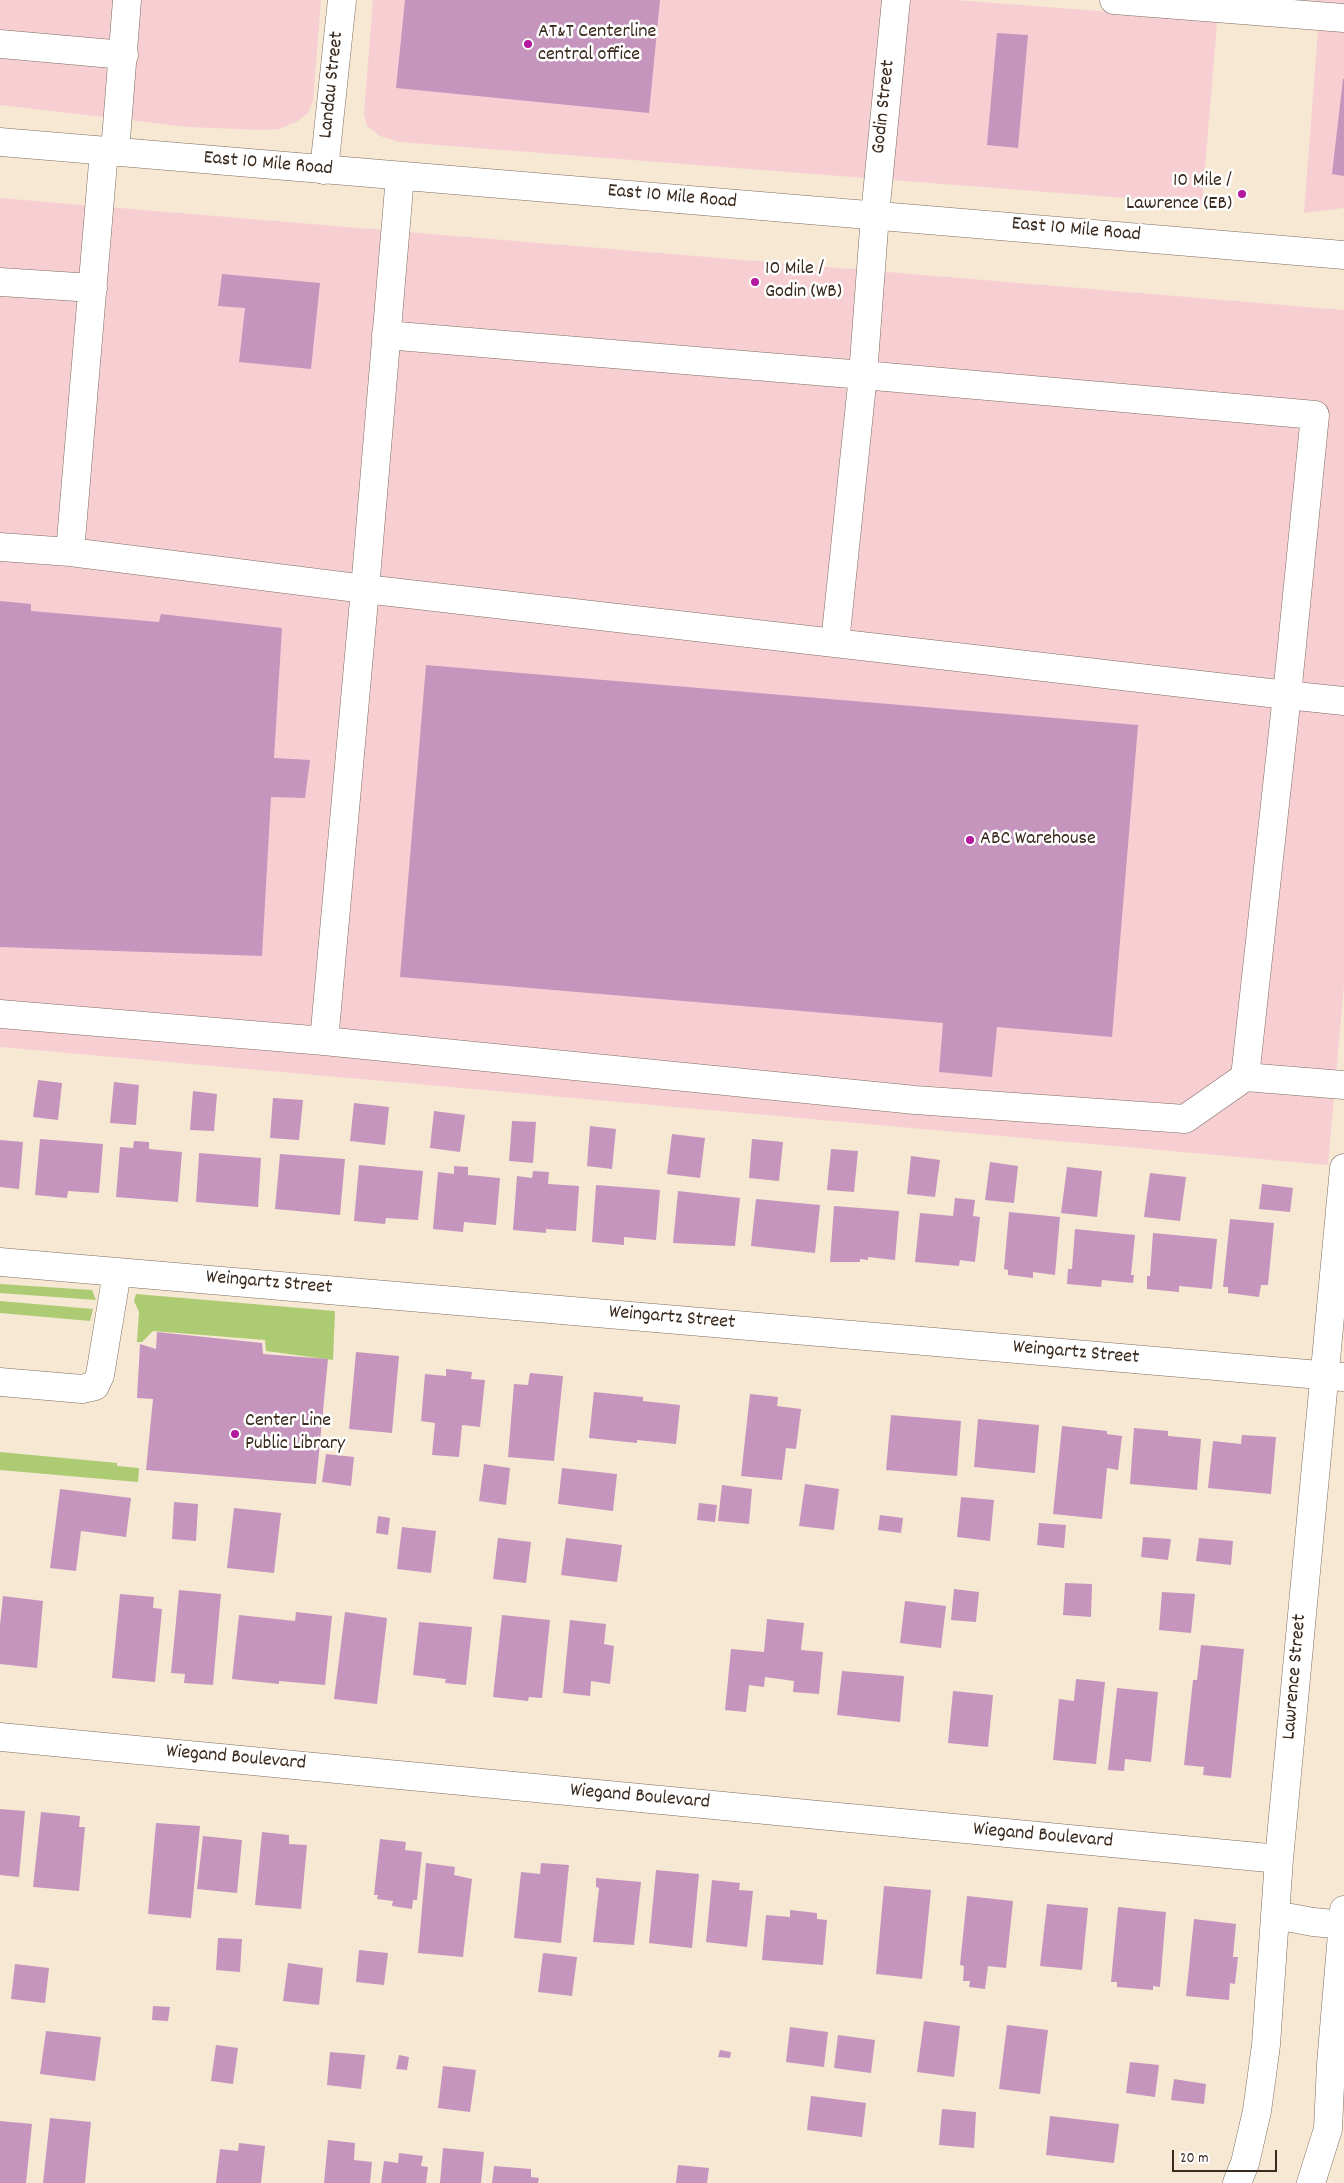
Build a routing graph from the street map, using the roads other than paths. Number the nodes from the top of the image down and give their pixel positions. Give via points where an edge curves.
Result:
1 (127, 0) edge
2 (342, 0) edge
3 (896, 0) edge
4 (1114, 0) edge
5 (1344, 18) edge
6 (0, 44) edge
7 (124, 55) junction
8 (0, 142) edge
9 (110, 151) junction
10 (324, 170) junction
11 (400, 176) junction
12 (875, 215) junction
13 (1344, 255) edge
14 (0, 282) edge
15 (93, 288) junction
16 (386, 335) junction
17 (863, 375) junction
18 (0, 547) edge
19 (70, 552) junction
20 (365, 588) junction
21 (836, 643) junction
22 (1287, 695) junction
23 (1344, 701) edge
24 (0, 1014) edge
25 (324, 1041) junction
26 (1245, 1077) junction
27 (1344, 1085) edge
28 (1344, 1168) edge
29 (0, 1262) edge
30 (117, 1272) junction
31 (1334, 1376) edge
32 (0, 1382) edge
33 (0, 1737) edge
34 (1279, 1860) junction
35 (1275, 1915) junction
36 (1344, 1920) edge
37 (1237, 2183) edge
38 (1311, 2183) edge

1 - 7 street
2 - 10 street, Landau Street
3 - 12 street, Godin Street
4 - 5 street
6 - 7 street
7 - 9 street
8 - 9 street, East 10 Mile Road
9 - 10 street, East 10 Mile Road
9 - 15 street
10 - 11 street, East 10 Mile Road
11 - 12 street, East 10 Mile Road
11 - 16 street
12 - 13 street, East 10 Mile Road
12 - 17 street, Godin Street
14 - 15 street
15 - 19 street
16 - 17 street
16 - 20 street
17 - 21 street, Godin Street
17 - 22 street via 1315,415
18 - 19 street
19 - 20 street
20 - 21 street
20 - 25 street
21 - 22 street
22 - 23 street
22 - 26 street
24 - 25 street
25 - 26 street via 915,1100 1185,1119
26 - 27 street
28 - 31 street, Lawrence Street
29 - 30 street, Weingartz Street
30 - 31 street, Weingartz Street
30 - 32 street via 104,1356 95,1386 82,1389
31 - 34 street, Lawrence Street
33 - 34 street, Wiegand Boulevard
34 - 35 street, Lawrence Street
35 - 36 street via 1313,1922
35 - 37 street, Lawrence Street via 1265,2055 1255,2120
36 - 38 street via 1328,2129

